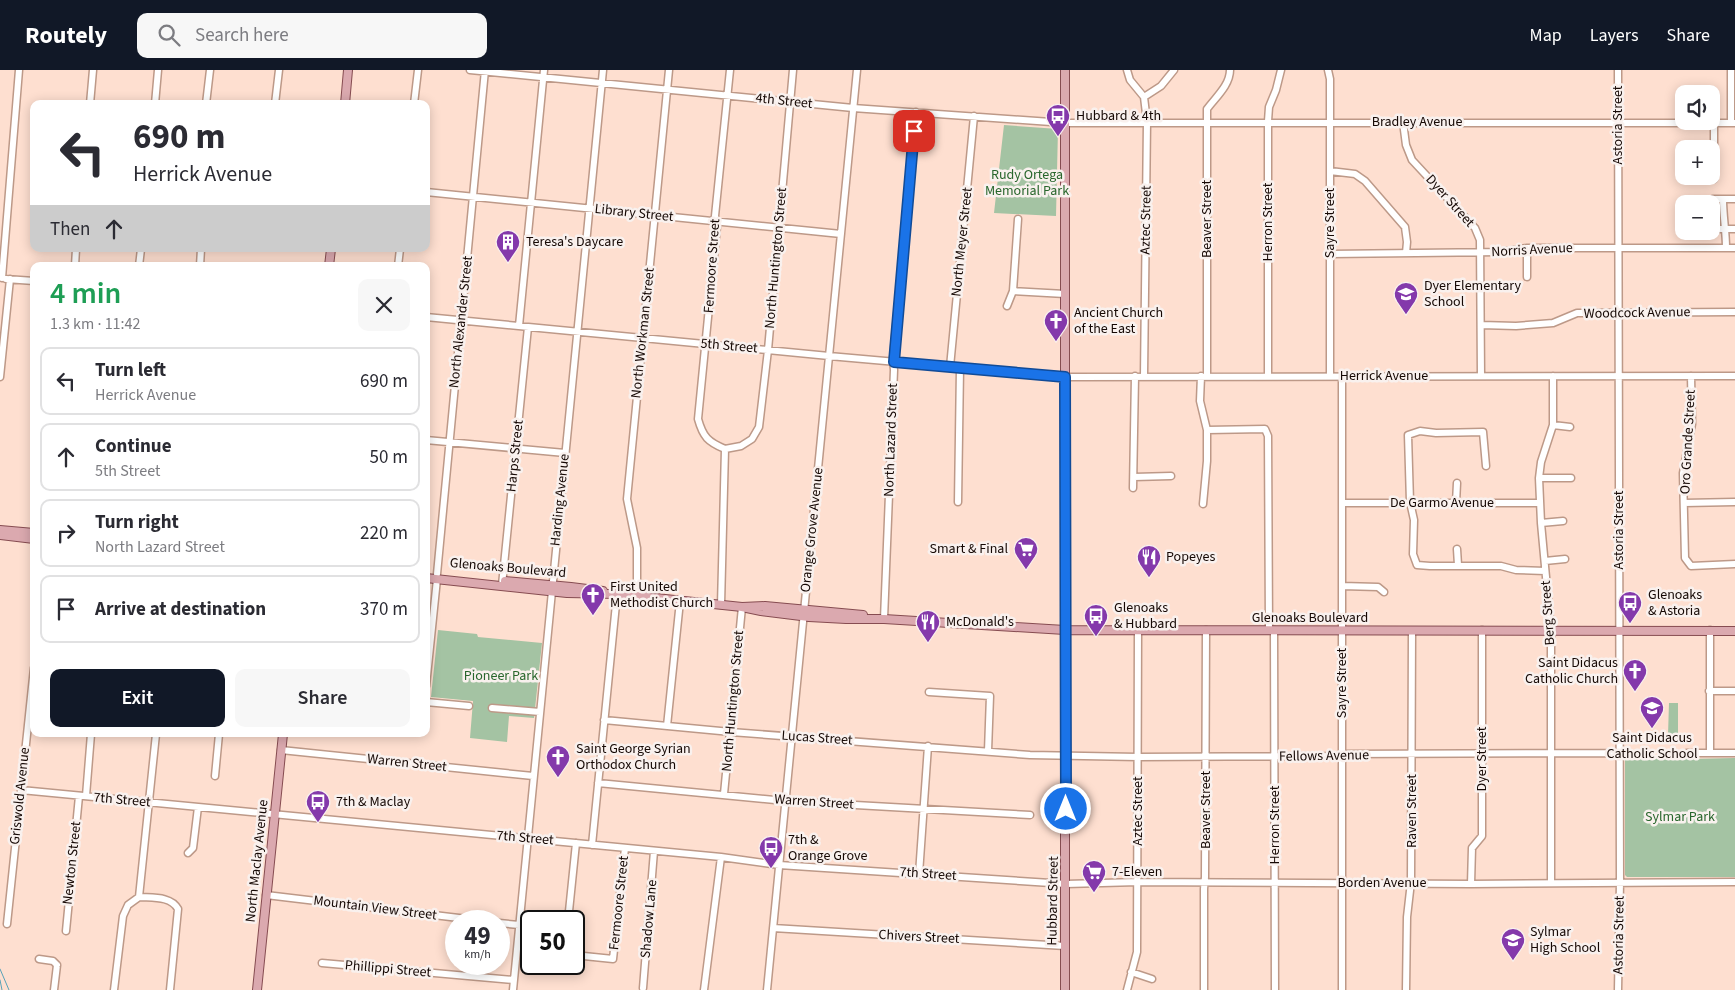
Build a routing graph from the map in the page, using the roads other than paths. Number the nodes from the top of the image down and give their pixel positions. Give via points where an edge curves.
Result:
1 (19, 70) edge
2 (93, 70) edge
3 (158, 70) edge
4 (210, 70) edge
5 (278, 70) edge
6 (348, 70) edge
7 (418, 70) edge
8 (470, 70) edge
9 (603, 70) edge
10 (669, 70) edge
11 (730, 70) edge
12 (793, 70) edge
13 (857, 70) edge
14 (1065, 70) edge
15 (1127, 70) edge
16 (1174, 70) edge
17 (1230, 70) edge
18 (1281, 70) edge
19 (1328, 70) edge
20 (1618, 70) edge
21 (1731, 70) edge
22 (485, 71) edge
23 (543, 74) edge
24 (601, 83) junction
25 (667, 90) junction
26 (727, 96) junction
27 (1144, 97) junction
28 (90, 100) edge
29 (155, 100) edge
30 (206, 100) edge
31 (275, 100) edge
32 (345, 100) edge
33 (414, 100) edge
34 (790, 102) junction
35 (853, 108) junction
36 (916, 112) junction
37 (974, 116) junction
38 (1268, 121) junction
39 (1146, 122) junction
40 (1207, 122) junction
41 (1329, 122) junction
42 (1403, 122) junction
43 (1065, 123) junction
44 (1098, 123) joint
45 (1619, 123) junction
46 (1675, 123) edge
47 (1720, 123) edge
48 (1733, 123) edge
49 (1330, 171) junction
50 (430, 192) edge
51 (473, 197) junction
52 (1734, 199) dead end
53 (1720, 200) edge
54 (1723, 200) junction
55 (531, 202) junction
56 (589, 209) junction
57 (655, 215) junction
58 (1018, 219) dead end
59 (716, 221) junction
60 (779, 228) junction
61 (1720, 229) edge
62 (1726, 229) junction
63 (1735, 229) edge
64 (841, 234) junction
65 (1527, 248) junction
66 (1618, 248) junction
67 (1726, 248) junction
68 (1735, 248) edge
69 (1480, 252) junction
70 (1406, 253) junction
71 (1330, 254) junction
72 (1527, 276) dead end
73 (1, 278) edge
74 (10, 279) junction
75 (30, 281) edge
76 (1013, 291) junction
77 (1065, 294) junction
78 (1007, 306) dead end
79 (1619, 312) junction
80 (1735, 312) edge
81 (430, 318) edge
82 (461, 321) junction
83 (1481, 325) junction
84 (519, 326) junction
85 (528, 327) junction
86 (577, 332) junction
87 (643, 338) junction
88 (706, 344) junction
89 (768, 350) junction
90 (829, 356) junction
91 (894, 362) junction
92 (950, 367) junction
93 (960, 368) junction
94 (1033, 375) joint
95 (1135, 376) junction
96 (1144, 376) junction
97 (1204, 376) junction
98 (1268, 376) junction
99 (1330, 376) junction
100 (1342, 376) junction
101 (1481, 376) junction
102 (1553, 376) junction
103 (1620, 376) junction
104 (1691, 376) junction
105 (1735, 376) edge
106 (0, 377) edge
107 (1065, 377) junction
108 (1553, 425) junction
109 (1570, 427) dead end
110 (1207, 430) junction
111 (430, 440) edge
112 (449, 442) junction
113 (516, 448) junction
114 (725, 449) junction
115 (565, 453) junction
116 (1486, 466) dead end
117 (1171, 476) dead end
118 (1134, 478) junction
119 (1540, 478) junction
120 (1572, 478) dead end
121 (1457, 483) dead end
122 (1134, 488) dead end
123 (958, 502) dead end
124 (1410, 502) junction
125 (1735, 502) edge
126 (1343, 503) junction
127 (1456, 503) junction
128 (1540, 503) junction
129 (1684, 503) junction
130 (1203, 504) dead end
131 (1563, 521) dead end
132 (1541, 523) junction
133 (0, 530) edge
134 (30, 533) edge
135 (0, 535) edge
136 (30, 539) edge
137 (1457, 549) dead end
138 (1565, 559) dead end
139 (1545, 561) junction
140 (1735, 564) edge
141 (1458, 565) junction
142 (1545, 571) junction
143 (430, 574) edge
144 (437, 576) junction
145 (430, 577) edge
146 (502, 583) junction
147 (1342, 586) junction
148 (552, 588) junction
149 (1384, 592) dead end
150 (617, 594) junction
151 (637, 596) junction
152 (680, 601) junction
153 (721, 605) junction
154 (742, 607) junction
155 (804, 613) junction
156 (884, 618) junction
157 (1065, 630) junction
158 (1138, 630) junction
159 (1206, 630) junction
160 (1272, 630) junction
161 (1342, 630) junction
162 (1482, 630) junction
163 (1619, 630) junction
164 (1710, 630) junction
165 (1735, 630) edge
166 (1412, 631) junction
167 (1551, 631) junction
168 (430, 646) edge
169 (1709, 691) junction
170 (1735, 691) edge
171 (928, 692) dead end
172 (430, 702) edge
173 (30, 706) edge
174 (469, 706) dead end
175 (492, 708) dead end
176 (540, 712) junction
177 (604, 720) junction
178 (667, 726) junction
179 (730, 732) junction
180 (792, 736) junction
181 (91, 737) edge
182 (156, 737) edge
183 (218, 737) edge
184 (283, 737) edge
185 (928, 746) junction
186 (281, 750) junction
187 (988, 751) junction
188 (1482, 753) junction
189 (1550, 753) junction
190 (1619, 753) junction
191 (1687, 753) dead end
192 (1710, 753) junction
193 (1735, 753) edge
194 (1342, 754) junction
195 (1030, 755) joint
196 (1412, 755) junction
197 (1066, 756) junction
198 (1138, 757) junction
199 (1206, 757) junction
200 (1274, 757) junction
201 (215, 776) dead end
202 (533, 776) junction
203 (598, 783) junction
204 (21, 790) junction
205 (724, 794) junction
206 (83, 796) junction
207 (785, 801) junction
208 (149, 802) junction
209 (198, 807) junction
210 (923, 809) junction
211 (275, 814) junction
212 (1030, 814) dead end
213 (527, 839) junction
214 (576, 843) junction
215 (592, 845) junction
216 (625, 848) junction
217 (654, 851) junction
218 (188, 852) dead end
219 (721, 857) junction
220 (779, 865) junction
221 (919, 874) junction
222 (1030, 880) joint
223 (1138, 882) junction
224 (1411, 882) junction
225 (1620, 882) junction
226 (1735, 882) edge
227 (1204, 883) junction
228 (1275, 883) junction
229 (1342, 883) junction
230 (1551, 883) junction
231 (1066, 884) junction
232 (1471, 884) junction
233 (266, 895) junction
234 (140, 897) junction
235 (569, 910) edge
236 (445, 916) edge
237 (7, 924) dead end
238 (510, 924) edge
239 (519, 925) junction
240 (773, 928) junction
241 (66, 931) dead end
242 (1065, 946) junction
243 (585, 956) edge
244 (40, 959) dead end
245 (322, 963) dead end
246 (1131, 972) junction
247 (1152, 979) dead end
248 (514, 980) junction
249 (643, 988) dead end
250 (54, 990) edge
251 (114, 990) edge
252 (170, 990) edge
253 (257, 990) edge
254 (513, 990) edge
255 (704, 990) edge
256 (768, 990) edge
257 (1066, 990) edge
258 (1126, 990) edge
259 (1204, 990) edge
260 (1275, 990) edge
261 (1342, 990) edge
262 (1406, 990) edge
263 (1618, 990) edge

1 - 73 street
2 - 28 street
3 - 29 street
4 - 30 street
5 - 31 street
6 - 32 main road
7 - 33 street
8 - 22 street, 4th Street
9 - 24 street, Harding Avenue
10 - 25 street, North Workman Street
11 - 26 street, Fermoore Street
12 - 34 street, North Huntington Street
13 - 35 street, Orange Grove Avenue
14 - 43 main road, Hubbard Street
15 - 27 street via 1130,80
16 - 27 street via 1162,86
17 - 40 street, Beaver Street via 1224,88 1207,109
18 - 38 street, Herron Street
19 - 41 street, Sayre Street
20 - 45 street, Astoria Street
21 - 48 street
22 - 23 street, 4th Street
22 - 51 street, North Alexander Street
23 - 24 street, 4th Street
23 - 55 street
24 - 25 street, 4th Street
24 - 56 street, Harding Avenue
25 - 26 street, 4th Street
25 - 57 street, North Workman Street
26 - 34 street, 4th Street
26 - 59 street, Fermoore Street
27 - 39 street, Aztec Street
34 - 35 street, 4th Street
34 - 60 street, North Huntington Street
35 - 36 street, 4th Street
35 - 64 street, Orange Grove Avenue
36 - 37 street, 4th Street
36 - 91 street, North Lazard Street
37 - 43 street, 4th Street
37 - 92 street, North Meyer Street
38 - 40 street, Bradley Avenue
38 - 41 street, Bradley Avenue
38 - 98 street, Herron Street
39 - 40 street, Bradley Avenue
39 - 44 street, Bradley Avenue
39 - 96 street, Aztec Street
40 - 97 street, Beaver Street
41 - 42 street, Bradley Avenue
41 - 49 street, Sayre Street
42 - 45 street, Bradley Avenue
42 - 69 street, Dyer Street via 1412,160 1474,228 1480,240
43 - 44 street, 4th Street
43 - 77 main road, Hubbard Street
45 - 46 street, Bradley Avenue
45 - 66 street, Astoria Street
47 - 48 street, Bradley Avenue
49 - 70 street via 1355,174 1365,182 1405,227
49 - 71 street, Sayre Street
50 - 51 street, Library Street
51 - 55 street, Library Street
51 - 82 street, North Alexander Street
52 - 54 street
53 - 54 street
54 - 62 street
55 - 56 street, Library Street
55 - 84 street
56 - 57 street, Library Street
56 - 86 street, Harding Avenue
57 - 59 street, Library Street
57 - 87 street, North Workman Street
58 - 76 street
59 - 60 street, Library Street
59 - 88 street, Fermoore Street
60 - 64 street, Library Street
60 - 89 street, North Huntington Street
61 - 62 street
62 - 63 street
62 - 67 street
64 - 90 street, Orange Grove Avenue
65 - 66 street, Norris Avenue
65 - 69 street, Norris Avenue
65 - 72 street
66 - 67 street, Norris Avenue
66 - 79 street, Astoria Street
67 - 68 street, Norris Avenue
69 - 70 street, Norris Avenue
69 - 83 street, Dyer Street
70 - 71 street, Norris Avenue
71 - 99 street, Sayre Street
73 - 74 street
74 - 75 street
74 - 106 street
76 - 77 street
76 - 78 street
77 - 107 main road, Hubbard Street
79 - 80 street, Woodcock Avenue
79 - 83 street, Woodcock Avenue via 1577,314 1553,323
79 - 103 street, Astoria Street
81 - 82 street, 5th Street
82 - 84 street, 5th Street
82 - 112 street, North Alexander Street
83 - 101 street, Dyer Street
84 - 85 street, 5th Street
85 - 86 street, 5th Street
85 - 113 street, Harps Street
86 - 87 street, 5th Street
86 - 115 street, Harding Avenue
87 - 88 street, 5th Street
87 - 151 street, North Workman Street via 627,499 637,548
88 - 89 street, 5th Street
88 - 114 street, Fermoore Street via 698,419 702,434
89 - 90 street, 5th Street
89 - 114 street, North Huntington Street via 759,427 752,439 741,446
90 - 91 street, 5th Street
90 - 155 street, Orange Grove Avenue
91 - 92 street, 5th Street
91 - 156 street, North Lazard Street
92 - 93 street, 5th Street
93 - 94 street, 5th Street
93 - 123 street
94 - 107 street, Herrick Avenue
95 - 96 street, Herrick Avenue
95 - 107 street, Herrick Avenue
95 - 118 street
96 - 97 street, Herrick Avenue
97 - 98 street, Herrick Avenue
97 - 110 street, Beaver Street via 1200,401
98 - 99 street, Herrick Avenue
99 - 100 street, Herrick Avenue
100 - 101 street, Herrick Avenue
100 - 126 street, Sayre Street
101 - 102 street, Herrick Avenue
102 - 103 street, Herrick Avenue
102 - 108 street, Berg Street
103 - 104 street, Herrick Avenue
103 - 163 street, Astoria Street
104 - 105 street, Herrick Avenue
104 - 129 street, Oro Grande Street via 1692,424 1683,473
107 - 157 main road, Hubbard Street
108 - 109 street
108 - 119 street, Berg Street via 1541,462
110 - 130 street, Beaver Street
110 - 160 street, Herron Street via 1265,429 1268,436
111 - 112 street
112 - 113 street
112 - 144 street, North Alexander Street
113 - 115 street
113 - 146 street, Harps Street
114 - 153 street
115 - 148 street, Harding Avenue
116 - 124 street via 1483,432 1420,431 1408,435
117 - 118 street
118 - 122 street
119 - 120 street
119 - 128 street, Berg Street
121 - 127 street
124 - 126 street, De Garmo Avenue
124 - 127 street, De Garmo Avenue
124 - 141 street via 1414,520 1413,554 1417,565
125 - 129 street
126 - 147 street, Sayre Street
127 - 128 street, De Garmo Avenue
128 - 132 street, Berg Street
129 - 140 street, Oro Grande Street via 1685,558 1691,566
131 - 132 street
132 - 139 street, Berg Street
133 - 134 main road
135 - 136 main road
137 - 141 street
138 - 139 street
139 - 142 street, Berg Street
141 - 142 street
142 - 167 street, Berg Street
143 - 144 main road, Glenoaks Boulevard
144 - 145 main road, Glenoaks Boulevard
144 - 146 main road, Glenoaks Boulevard
144 - 168 street, North Alexander Street
146 - 148 main road, Glenoaks Boulevard
147 - 149 street via 1378,587
147 - 161 street, Sayre Street
148 - 150 main road, Glenoaks Boulevard via 596,595
148 - 176 street, Harding Avenue
150 - 151 main road, Glenoaks Boulevard
150 - 177 street
151 - 152 main road, Glenoaks Boulevard
152 - 153 main road, Glenoaks Boulevard
152 - 178 street
153 - 154 main road, Glenoaks Boulevard
154 - 155 main road, Glenoaks Boulevard via 761,606
154 - 179 street, North Huntington Street
155 - 156 main road, Glenoaks Boulevard via 846,619
155 - 180 street, Orange Grove Avenue
156 - 157 main road, Glenoaks Boulevard
157 - 158 main road, Glenoaks Boulevard
157 - 197 main road, Hubbard Street
158 - 159 main road, Glenoaks Boulevard
158 - 198 street, Aztec Street
159 - 160 main road, Glenoaks Boulevard
159 - 199 street, Beaver Street
160 - 161 main road, Glenoaks Boulevard
160 - 200 street, Herron Street
161 - 166 main road, Glenoaks Boulevard
161 - 194 street, Sayre Street
162 - 166 main road, Glenoaks Boulevard
162 - 167 main road, Glenoaks Boulevard
162 - 188 street, Dyer Street
163 - 164 main road, Glenoaks Boulevard
163 - 167 main road, Glenoaks Boulevard
163 - 190 street, Astoria Street
164 - 165 main road, Glenoaks Boulevard
164 - 169 street
166 - 196 street, Raven Street
167 - 189 street, Berg Street
169 - 170 street
169 - 192 street
171 - 187 street via 990,696
172 - 174 street
173 - 204 street, Griswold Avenue
175 - 176 street
176 - 202 street, Harding Avenue
177 - 178 street, Lucas Street
177 - 203 street
178 - 179 street, Lucas Street
179 - 180 street, Lucas Street
179 - 205 street, North Huntington Street
180 - 185 street, Lucas Street
180 - 207 street, Orange Grove Avenue
181 - 206 street, Newton Street
182 - 208 street
183 - 201 street
184 - 186 main road, North Maclay Avenue
185 - 187 street, Lucas Street
185 - 210 street
186 - 202 street, Warren Street
186 - 211 main road, North Maclay Avenue
187 - 195 street, Lucas Street
188 - 189 street, Fellows Avenue
188 - 196 street, Fellows Avenue
188 - 232 street, Dyer Street via 1482,836 1472,848
189 - 190 street, Fellows Avenue
189 - 230 street, Berg Street
190 - 225 street, Astoria Street
191 - 192 street
192 - 193 street
194 - 196 street, Fellows Avenue
194 - 200 street, Fellows Avenue
194 - 229 street, Sayre Street
195 - 197 street, Fellows Avenue
196 - 224 street, Raven Street
197 - 198 street, Fellows Avenue
197 - 231 main road, Hubbard Street
198 - 199 street, Fellows Avenue
198 - 223 street, Aztec Street
199 - 200 street, Fellows Avenue
199 - 227 street, Beaver Street
200 - 228 street, Herron Street
202 - 213 street, Harding Avenue
203 - 205 street, Warren Street
203 - 215 street
204 - 206 street, 7th Street
204 - 237 street, Griswold Avenue
205 - 207 street, Warren Street
206 - 208 street, 7th Street
206 - 241 street, Newton Street
207 - 210 street, Warren Street
207 - 220 street, Orange Grove Avenue
208 - 209 street, 7th Street
208 - 234 street
209 - 211 street, 7th Street
209 - 218 street via 193,848
210 - 212 street, Warren Street
210 - 221 street
211 - 213 street, 7th Street
211 - 233 main road, North Maclay Avenue
213 - 214 street, 7th Street
213 - 239 street, Harding Avenue
214 - 215 street, 7th Street
214 - 235 street
215 - 216 street, 7th Street
216 - 217 street, 7th Street
216 - 243 street, Fermoore Street via 613,959
217 - 219 street, 7th Street
217 - 249 street, Shadow Lane
219 - 220 street, 7th Street
219 - 255 street
220 - 221 street, 7th Street
220 - 240 street, Orange Grove Avenue
221 - 222 street, 7th Street
222 - 231 street, Borden Avenue
223 - 227 street, Borden Avenue
223 - 231 street, Borden Avenue
223 - 246 street, Aztec Street via 1137,952
224 - 229 street, Borden Avenue
224 - 232 street, Borden Avenue
224 - 262 street, Raven Street
225 - 226 street, Borden Avenue
225 - 230 street, Borden Avenue
225 - 263 street, Astoria Street
227 - 228 street, Borden Avenue
227 - 259 street, Beaver Street
228 - 229 street, Borden Avenue
228 - 260 street, Herron Street
229 - 261 street, Sayre Street
230 - 232 street, Borden Avenue
231 - 242 main road, Hubbard Street
233 - 236 street, Mountain View Street
233 - 253 main road, North Maclay Avenue
234 - 251 street via 128,905 122,916
234 - 252 street via 169,900 178,909
238 - 239 street
239 - 248 street, Harding Avenue
240 - 242 street, Chivers Street
240 - 256 street, Orange Grove Avenue
242 - 257 main road, Hubbard Street
244 - 250 street via 59,963
245 - 248 street, Phillippi Street
246 - 247 street
246 - 258 street, Aztec Street
248 - 254 street, Harding Avenue

